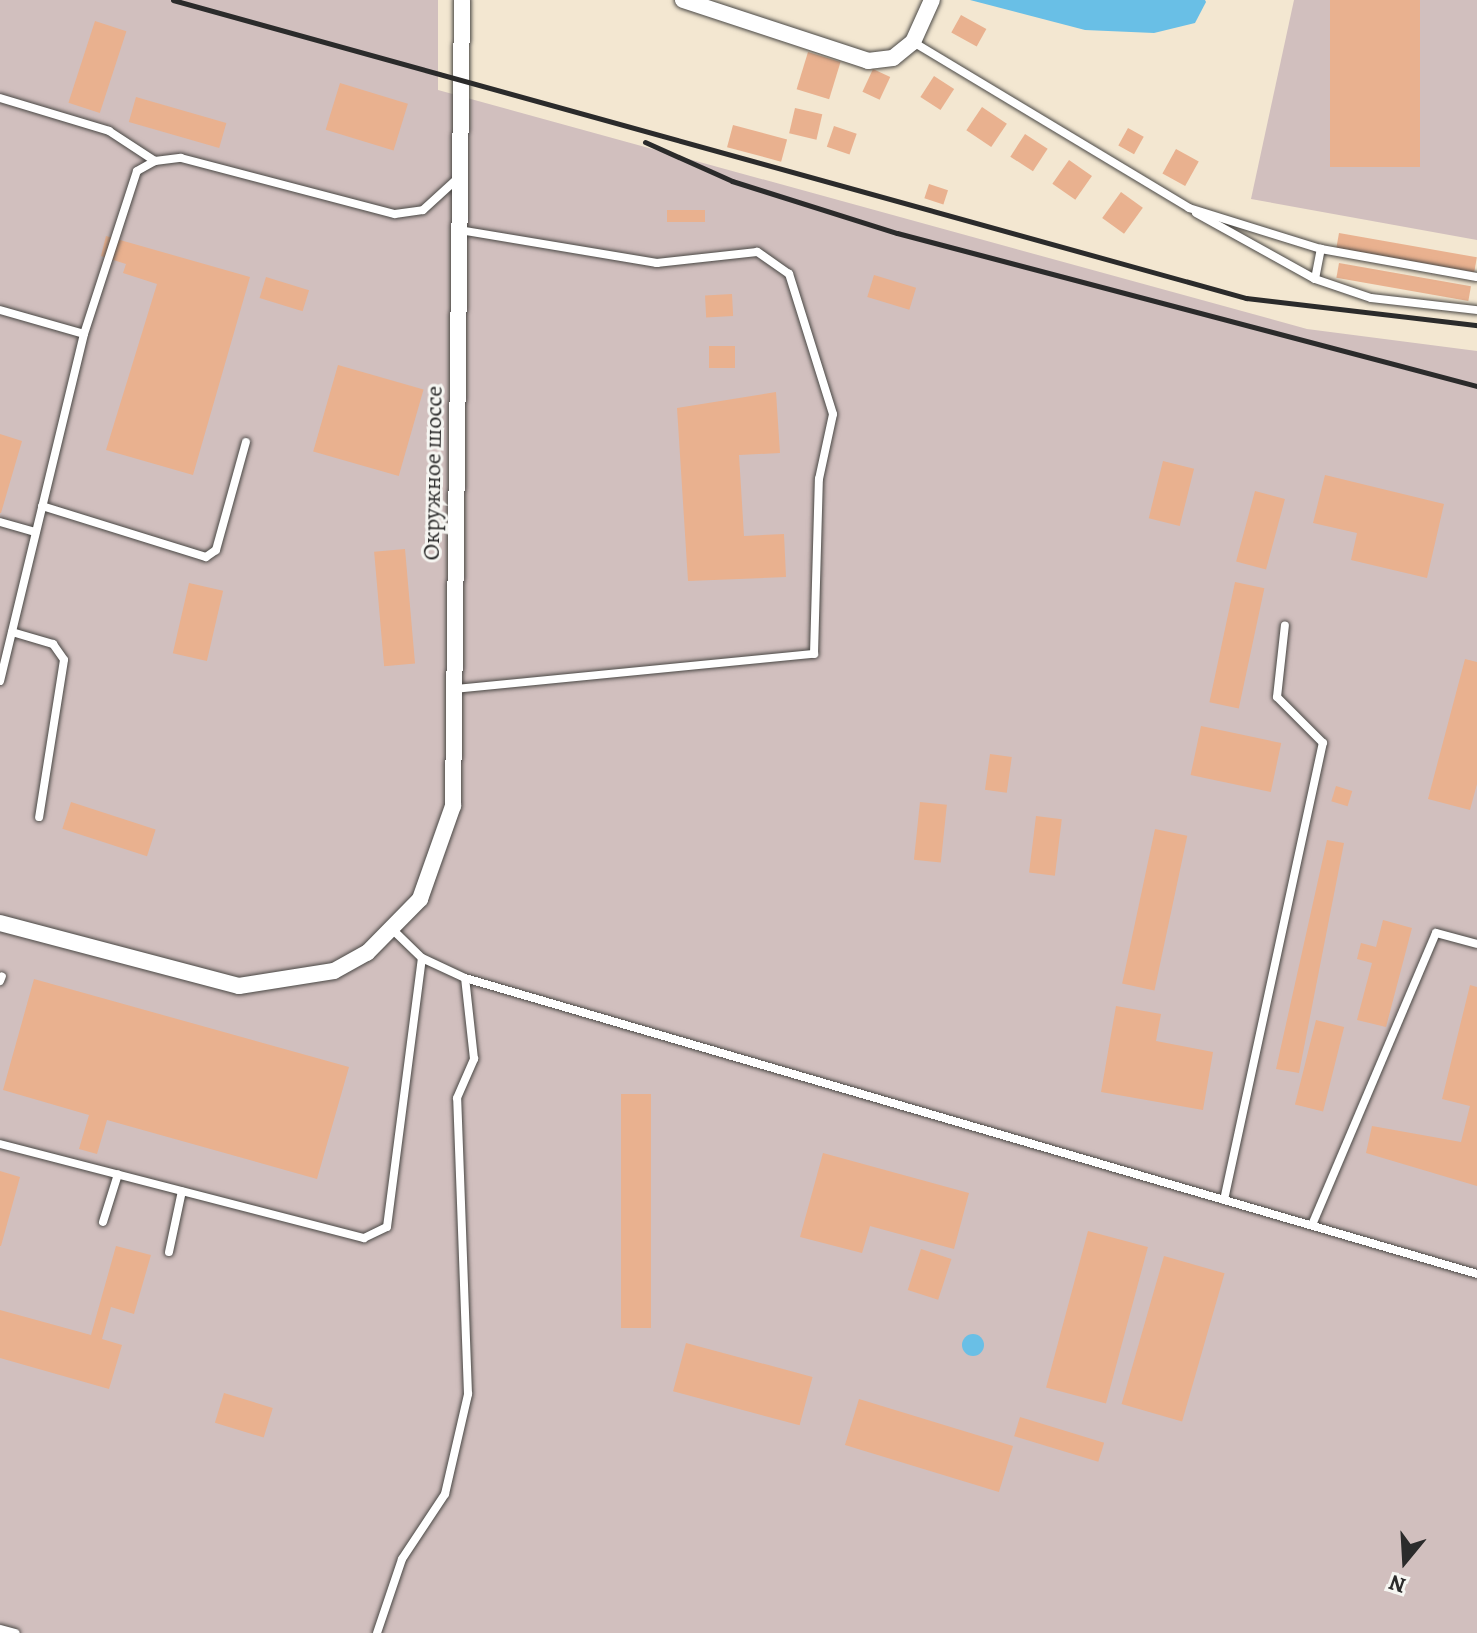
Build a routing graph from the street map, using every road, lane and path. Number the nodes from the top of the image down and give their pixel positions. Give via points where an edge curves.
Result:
1 (462, 0) edge
2 (683, 0) edge
3 (932, 0) edge
4 (913, 42) junction
5 (0, 98) edge
6 (155, 161) junction
7 (460, 176) junction
8 (1189, 208) junction
9 (459, 230) junction
10 (1321, 249) junction
11 (1477, 277) edge
12 (1315, 279) junction
13 (0, 310) edge
14 (1477, 310) edge
15 (84, 334) junction
16 (246, 442) dead end
17 (42, 506) junction
18 (0, 522) edge
19 (36, 532) junction
20 (1285, 625) dead end
21 (12, 632) junction
22 (4, 650) edge
23 (0, 681) edge
24 (455, 689) junction
25 (39, 817) dead end
26 (0, 923) edge
27 (393, 930) junction
28 (1477, 944) edge
29 (422, 958) junction
30 (465, 978) junction
31 (0, 1144) edge
32 (118, 1174) junction
33 (182, 1191) junction
34 (1224, 1200) junction
35 (103, 1222) dead end
36 (1312, 1225) junction
37 (169, 1252) dead end
38 (1477, 1274) edge
39 (0, 1629) edge
40 (15, 1633) edge
41 (377, 1633) edge

1 - 7 street, Окружное шоссе
2 - 4 street via 868,61 893,58
3 - 4 street
4 - 8 lane
5 - 6 lane via 109,131
6 - 7 lane via 181,158 395,214 423,210
6 - 15 lane via 137,171
7 - 9 street, Окружное шоссе
8 - 10 lane
8 - 12 lane
9 - 24 street, Окружное шоссе
9 - 24 lane via 657,263 757,252 789,274 833,414 819,479 814,654
10 - 11 lane
10 - 12 lane
12 - 14 lane via 1371,298
13 - 15 lane
15 - 17 lane
16 - 17 lane via 216,550 206,557
17 - 19 lane
18 - 19 lane
19 - 21 lane
20 - 34 lane via 1277,697 1323,743
21 - 22 lane
21 - 25 lane via 53,644 64,660
22 - 23 lane
24 - 27 street, Окружное шоссе via 450,818 420,899
26 - 27 street, Окружное шоссе via 239,986 334,971
27 - 29 lane
28 - 36 lane via 1436,933
29 - 30 lane
29 - 33 lane via 387,1227 364,1238
30 - 34 lane
30 - 41 lane via 474,1059 457,1098 468,1394 445,1494 402,1559
31 - 32 lane
32 - 33 lane
32 - 35 lane
33 - 37 lane
34 - 36 lane
36 - 38 lane
39 - 40 lane

